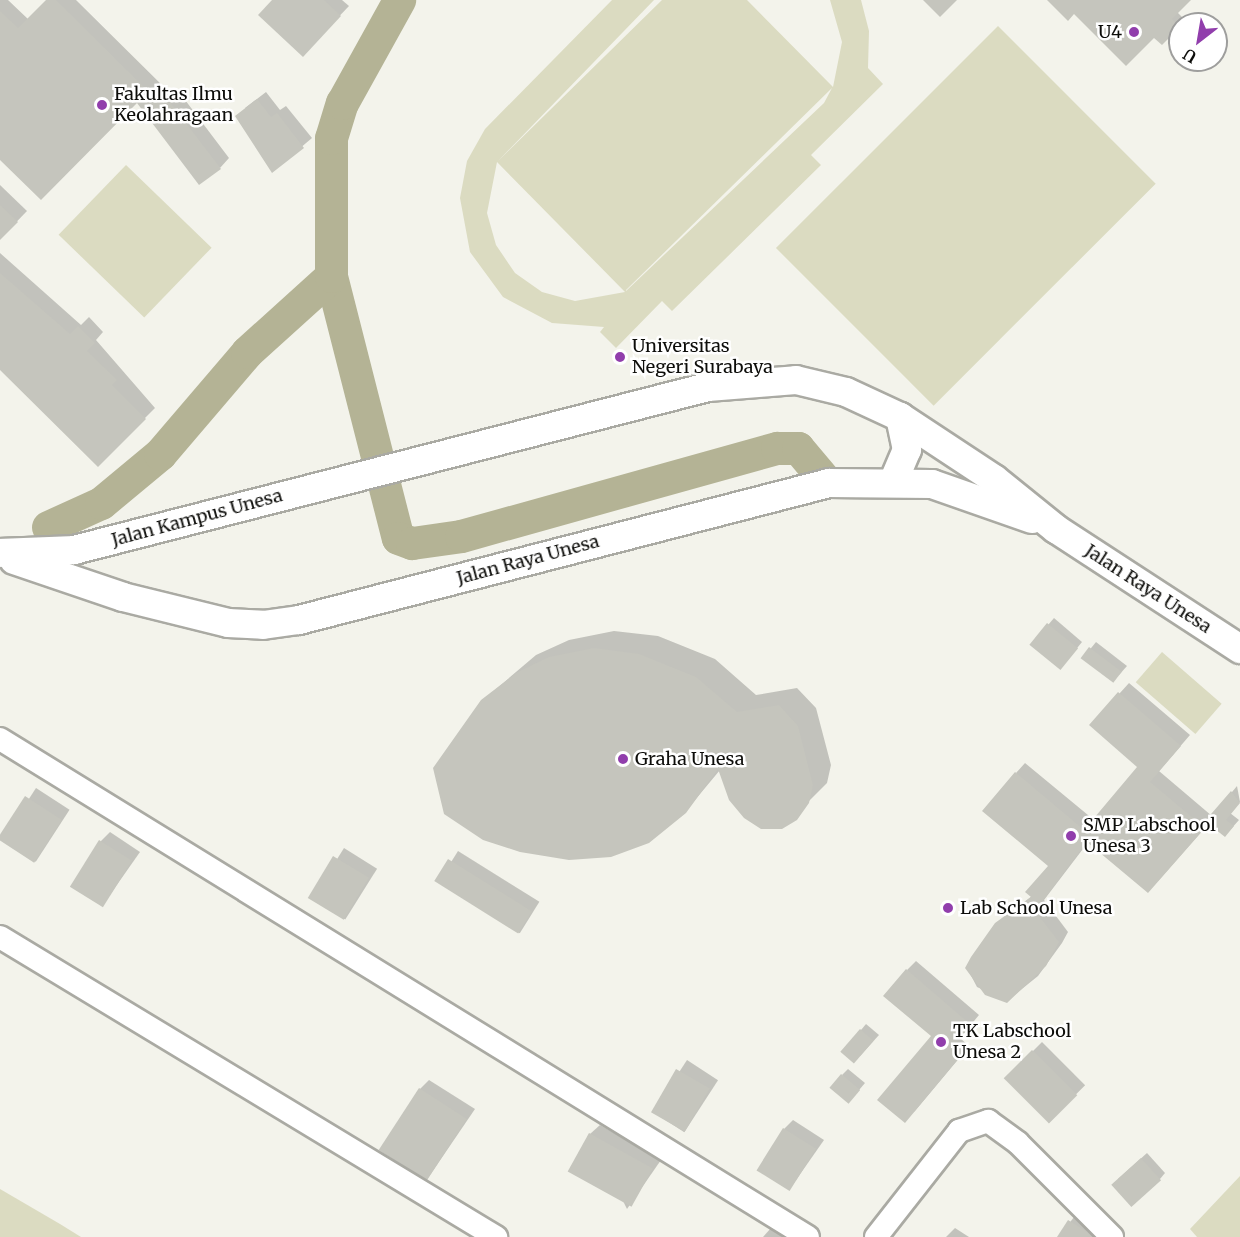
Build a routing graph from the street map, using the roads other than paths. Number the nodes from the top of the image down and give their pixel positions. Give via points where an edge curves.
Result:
1 (900, 417) junction
2 (380, 470) joint
3 (894, 480) junction
4 (1056, 529) junction
5 (120, 538) junction
6 (0, 554) edge
7 (123, 597) junction
8 (1240, 649) edge
9 (0, 739) edge
10 (0, 937) edge
11 (496, 1237) edge
12 (808, 1237) edge
13 (876, 1237) edge
14 (1112, 1237) edge

1 - 2 main road, Jalan Raya Unesa via 826,386 748,381
1 - 3 main road via 906,450
1 - 4 main road, Jalan Raya Unesa via 994,479
2 - 5 main road, Jalan Kampus Unesa
3 - 4 main road, Jalan Raya Unesa via 946,487
3 - 7 main road, Jalan Raya Unesa via 819,485 299,620 228,623
4 - 8 main road, Jalan Raya Unesa
5 - 6 main road, Jalan Kampus Unesa via 74,550
5 - 7 main road via 104,568
6 - 7 main road, Jalan Raya Unesa
9 - 12 street
10 - 11 street
13 - 14 street via 959,1131 978,1121 999,1125

